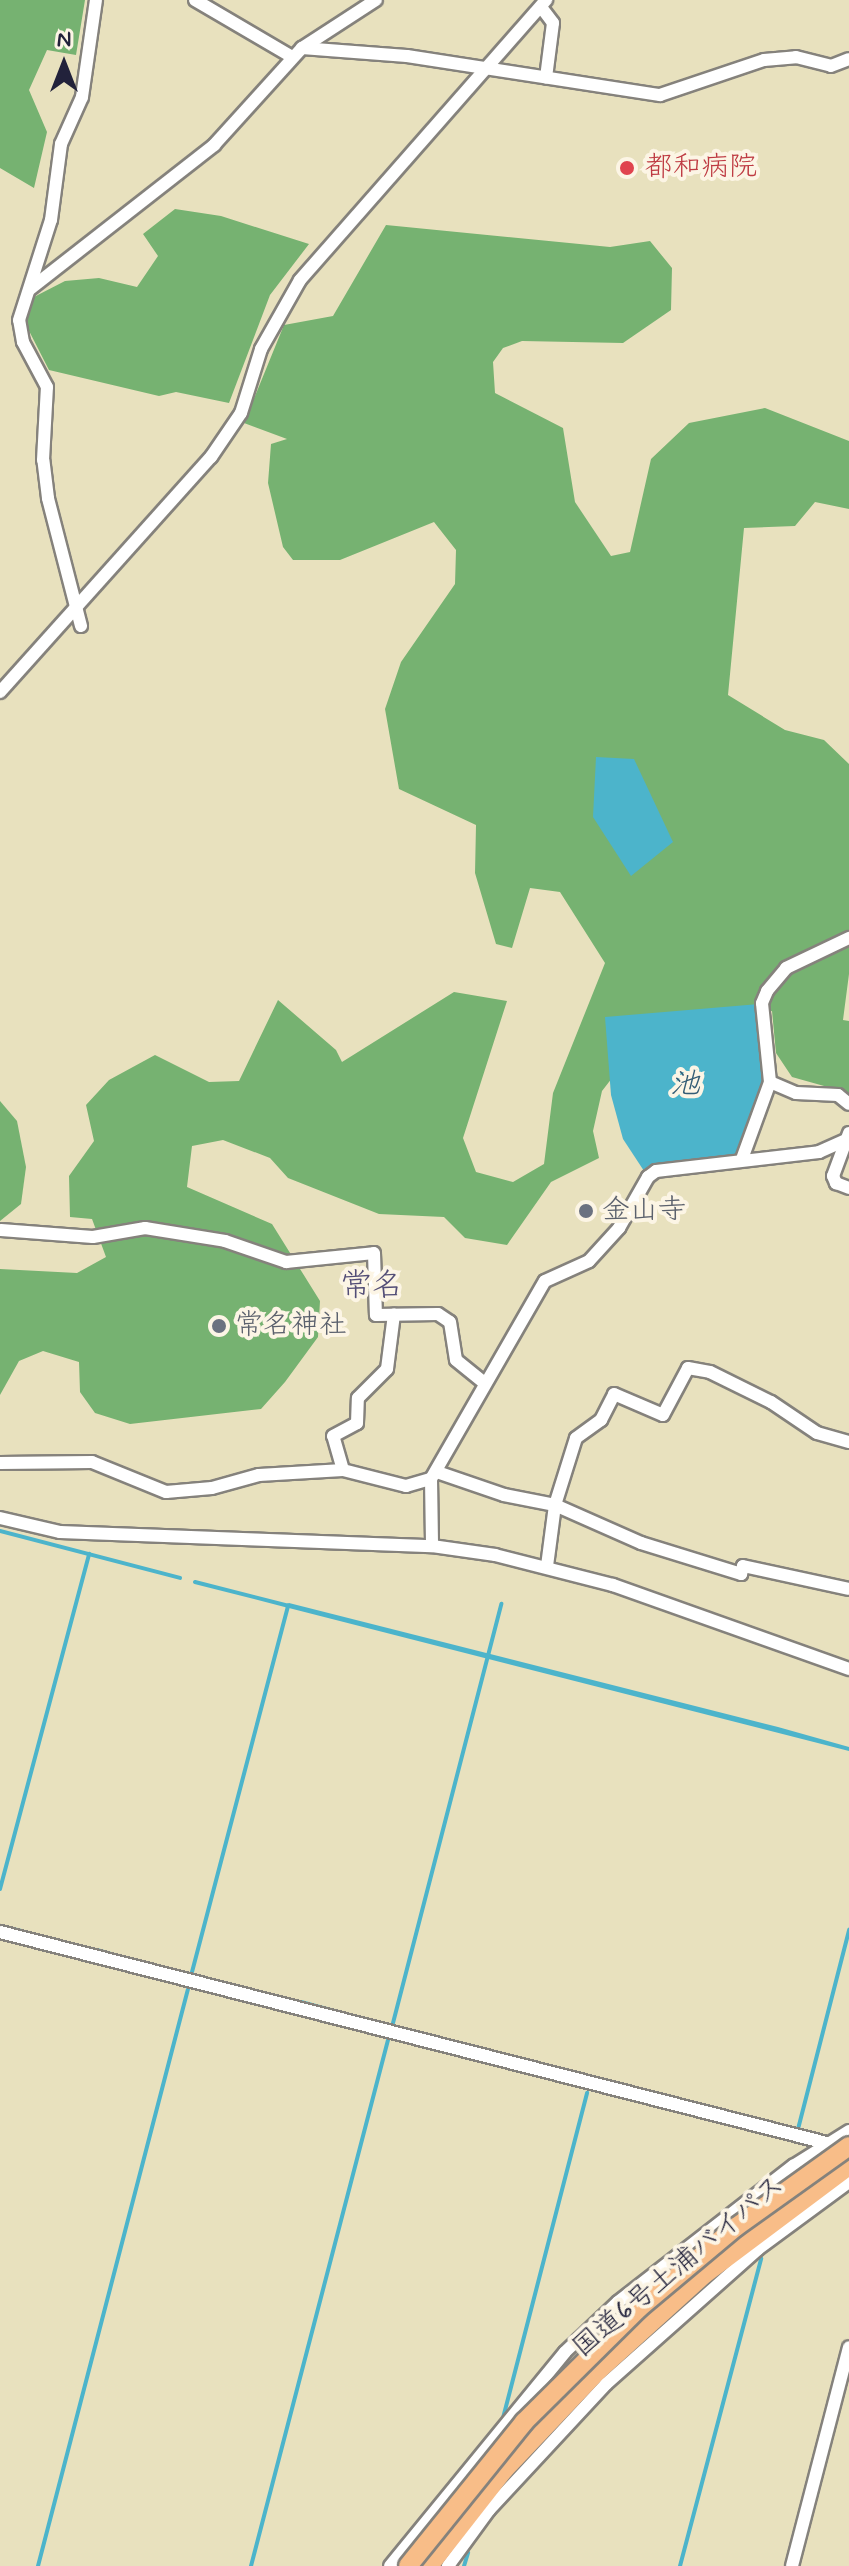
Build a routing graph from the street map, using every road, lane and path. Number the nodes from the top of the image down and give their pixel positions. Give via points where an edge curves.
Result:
1 (96, 0) edge
2 (195, 0) edge
3 (376, 0) edge
4 (544, 3) edge
5 (297, 52) junction
6 (849, 59) edge
7 (489, 70) junction
8 (546, 78) junction
9 (30, 289) junction
10 (79, 606) junction
11 (81, 626) dead end
12 (0, 692) edge
13 (849, 938) edge
14 (770, 1082) junction
15 (849, 1104) edge
16 (846, 1137) edge
17 (742, 1159) junction
18 (849, 1188) edge
19 (1, 1230) edge
20 (394, 1314) junction
21 (483, 1382) junction
22 (849, 1442) edge
23 (0, 1465) edge
24 (343, 1470) junction
25 (434, 1476) junction
26 (555, 1505) junction
27 (0, 1518) edge
28 (432, 1546) junction
29 (547, 1566) junction
30 (849, 1589) edge
31 (849, 1669) edge
32 (0, 1932) edge
33 (849, 2131) edge
34 (827, 2146) junction
35 (849, 2147) edge
36 (849, 2166) edge
37 (849, 2182) edge
38 (849, 2347) edge
39 (390, 2566) edge
40 (408, 2566) edge
41 (429, 2566) edge
42 (448, 2566) edge
43 (792, 2566) edge

1 - 9 street via 88,72 61,144 51,220
2 - 5 street
3 - 5 street
4 - 7 street
4 - 8 street via 553,23
5 - 7 street via 407,56
5 - 9 street via 205,153
6 - 8 street via 831,66 796,57 764,60 660,95
7 - 8 street
7 - 10 street via 300,280 261,349 241,413 226,437
9 - 10 street via 19,331 47,387 43,460 48,498
10 - 11 street
10 - 12 street
13 - 14 street via 786,968 767,991 762,1003
14 - 15 street via 796,1093 838,1095
14 - 17 street
16 - 17 street via 819,1152
16 - 18 street via 833,1176
17 - 21 street via 656,1171 648,1177 619,1228 589,1261 545,1281
19 - 20 street via 93,1237 145,1228 225,1241 286,1262 374,1253 376,1315
20 - 21 street via 438,1314 450,1322 456,1360
20 - 24 street via 387,1369 358,1398 357,1423 333,1436
21 - 25 street
22 - 26 street via 817,1433 784,1409 710,1372 688,1368 663,1415 614,1394 601,1420 576,1438
23 - 24 street via 92,1462 166,1492 212,1488 259,1475
24 - 25 street via 406,1486
25 - 26 street
25 - 28 street
26 - 29 street
26 - 30 street via 641,1543 741,1574 743,1566
27 - 28 street via 60,1532
28 - 29 street
29 - 31 street
32 - 34 street
33 - 34 street
34 - 35 street
34 - 39 street via 733,2211 597,2322 484,2448
35 - 40 highway, 国道6号土浦バイパス, bridge via 736,2227 627,2319 484,2467
36 - 41 highway, 国道6号土浦バイパス via 705,2274 599,2370 504,2470
37 - 42 street via 758,2249 606,2384 489,2510
38 - 43 street

